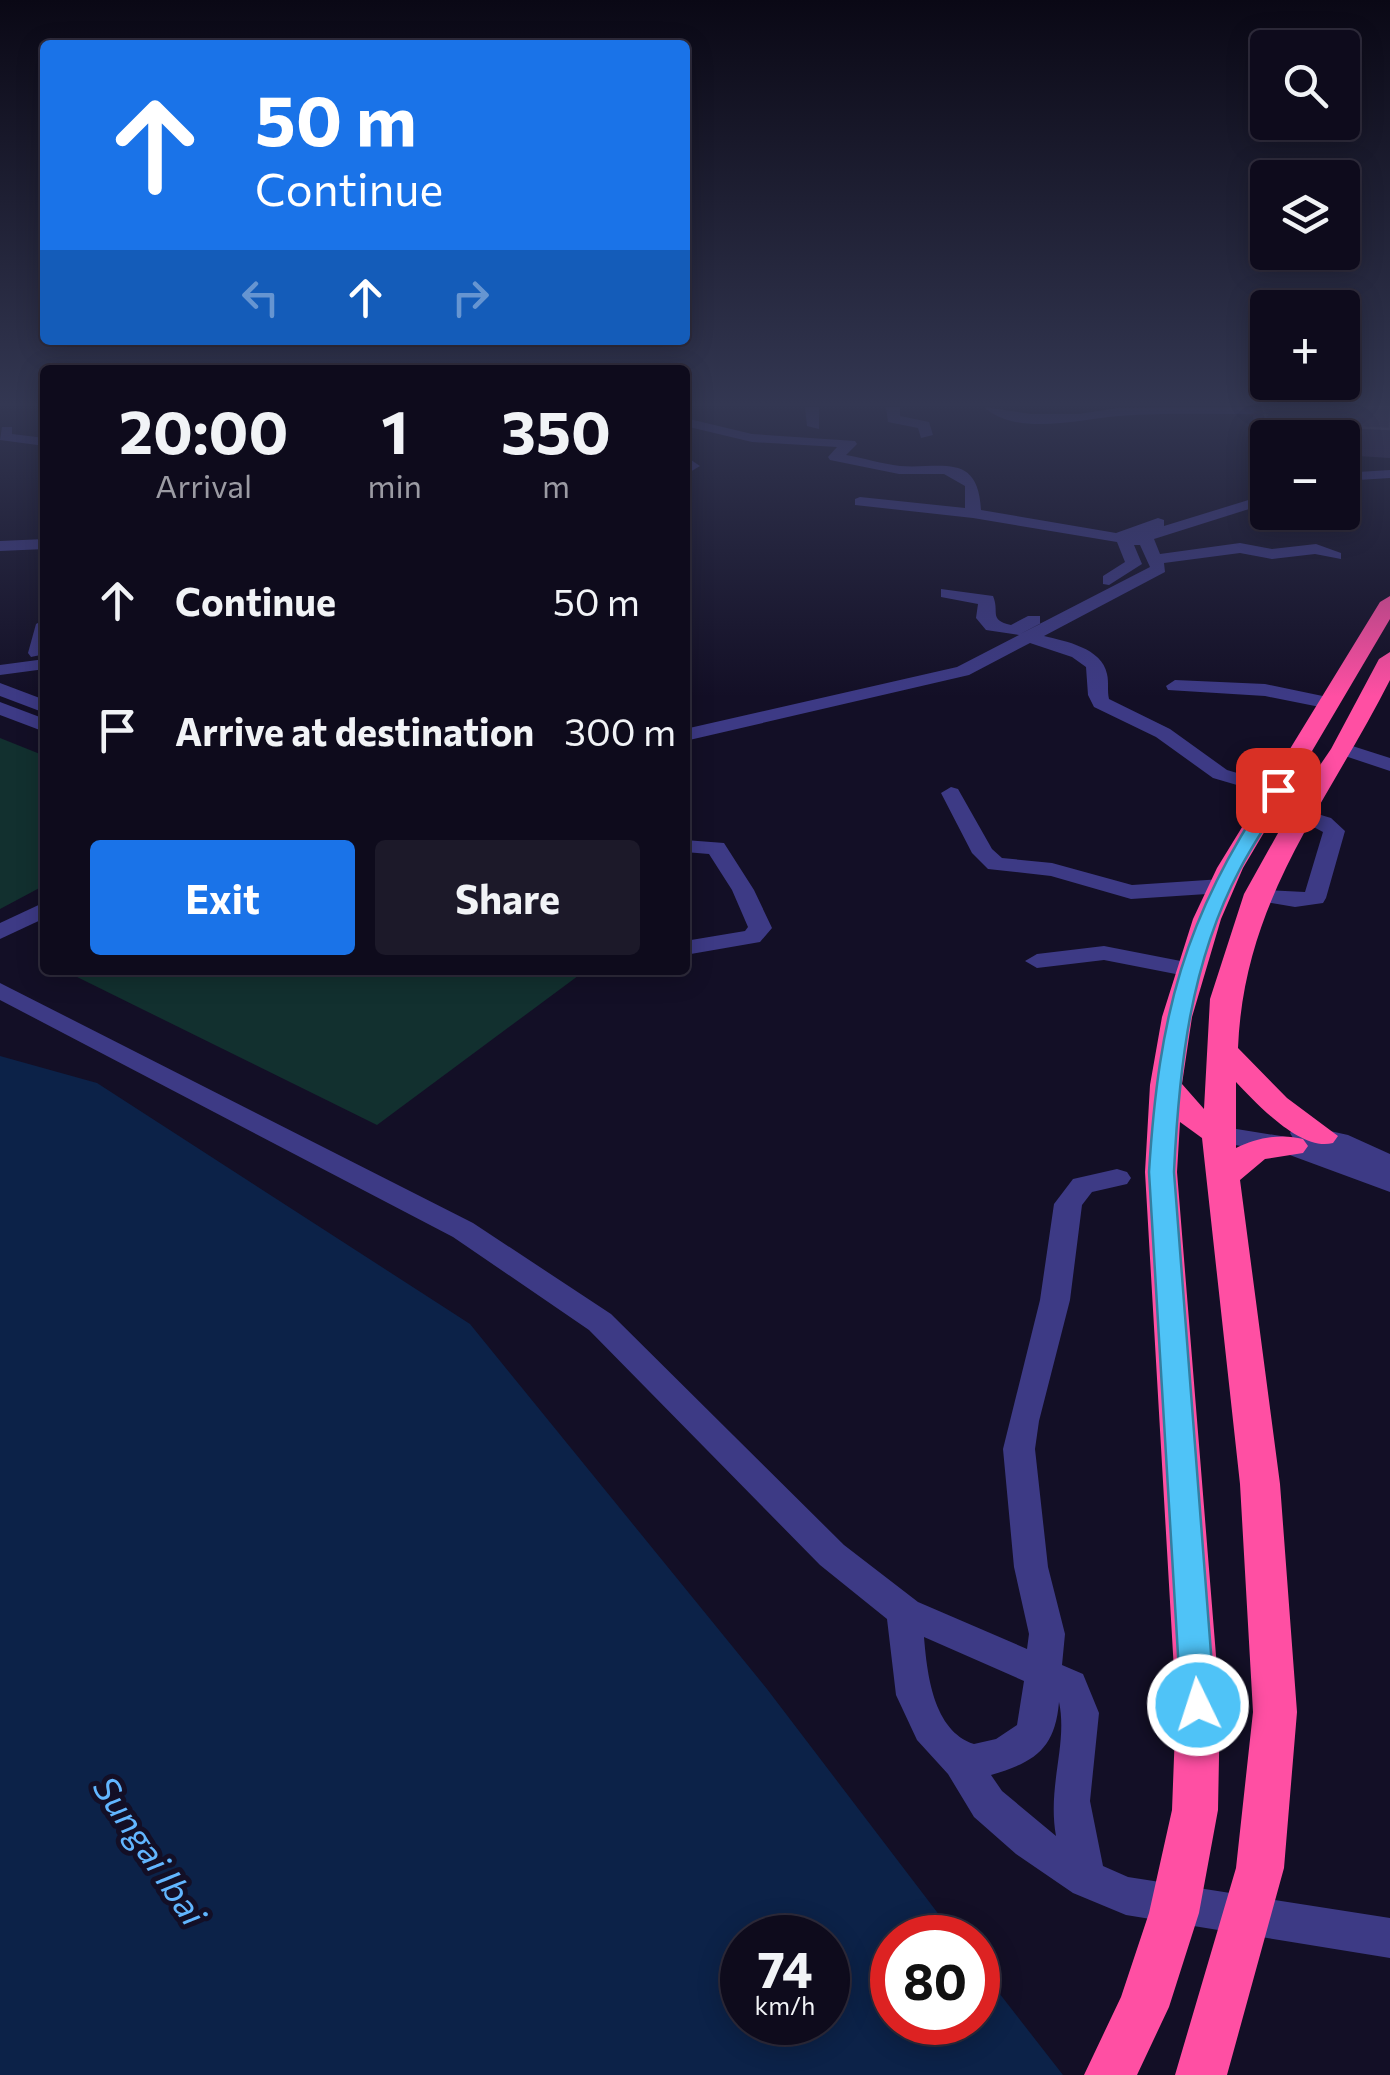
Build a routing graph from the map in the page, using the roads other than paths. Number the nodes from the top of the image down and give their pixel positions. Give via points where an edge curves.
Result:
1 (879, 504) edge
2 (973, 504) edge
3 (1218, 504) edge
4 (1249, 504) edge
5 (973, 513) junction
6 (1122, 540) junction
7 (1145, 541) junction
8 (40, 544) edge
9 (0, 546) edge
10 (1335, 556) dead end
11 (1156, 559) junction
12 (947, 593) dead end
13 (1390, 602) edge
14 (1029, 637) junction
15 (0, 658) edge
16 (40, 661) edge
17 (40, 661) edge
18 (0, 670) edge
19 (1347, 675) junction
20 (1383, 683) edge
21 (1176, 686) dead end
22 (0, 689) edge
23 (1330, 703) junction
24 (40, 705) edge
25 (0, 708) edge
26 (40, 724) edge
27 (690, 734) edge
28 (1343, 749) junction
29 (1390, 765) edge
30 (1278, 790) junction
31 (951, 794) dead end
32 (1300, 814) junction
33 (690, 846) edge
34 (1222, 886) junction
35 (1257, 894) junction
36 (40, 912) edge
37 (0, 932) edge
38 (690, 947) edge
39 (1037, 961) dead end
40 (1191, 970) junction
41 (0, 990) edge
42 (1222, 1049) junction
43 (1166, 1085) junction
44 (1213, 1126) junction
45 (1307, 1141) junction
46 (1162, 1161) junction
47 (1382, 1162) edge
48 (1116, 1178) dead end
49 (1224, 1178) junction
50 (905, 1612) junction
51 (1043, 1674) junction
52 (962, 1762) junction
53 (1087, 1880) junction
54 (1390, 1938) edge
55 (1110, 2075) edge
56 (1201, 2075) edge

1 - 5 street
2 - 5 street
3 - 6 street
4 - 7 street
5 - 6 street
6 - 7 street
6 - 12 street via 1132,568 1013,632 987,622 987,600
7 - 11 street
8 - 9 street
10 - 11 street via 1316,549 1272,554 1240,548
11 - 14 street via 1159,569
13 - 19 highway
14 - 27 street via 952,674
14 - 30 street via 1085,656 1098,671 1101,703 1163,732 1220,774
15 - 16 street
17 - 18 street
19 - 20 highway
19 - 23 highway
20 - 28 highway
21 - 23 street via 1265,690
22 - 24 street
23 - 30 highway
25 - 26 street
28 - 29 street
28 - 32 highway
30 - 34 highway
31 - 34 street via 996,864 1052,870 1131,892
32 - 35 highway
32 - 35 street via 1334,831 1315,898
33 - 38 street via 716,848 760,928 752,937
34 - 40 highway
35 - 42 highway via 1225,999
36 - 37 street
39 - 40 street via 1104,953
40 - 43 highway
41 - 50 street via 463,1230 544,1283 600,1322 832,1555
42 - 44 highway
42 - 45 highway
43 - 44 highway
43 - 46 highway
44 - 45 street
44 - 46 highway
44 - 49 highway
45 - 47 street
45 - 49 highway via 1240,1156
46 - 55 highway via 1198,1705 1195,1810 1174,1913 1143,2007
48 - 51 street via 1083,1185 1068,1204 1055,1300 1023,1421 1019,1449 1031,1566 1047,1634
49 - 56 highway via 1260,1484 1275,1712 1260,1868
50 - 51 street
50 - 52 street via 915,1704 940,1743
51 - 52 street via 1038,1728 1030,1739 992,1760
51 - 53 street via 1070,1685 1080,1701 1071,1800
52 - 53 street via 988,1804
53 - 54 street via 1126,1896

